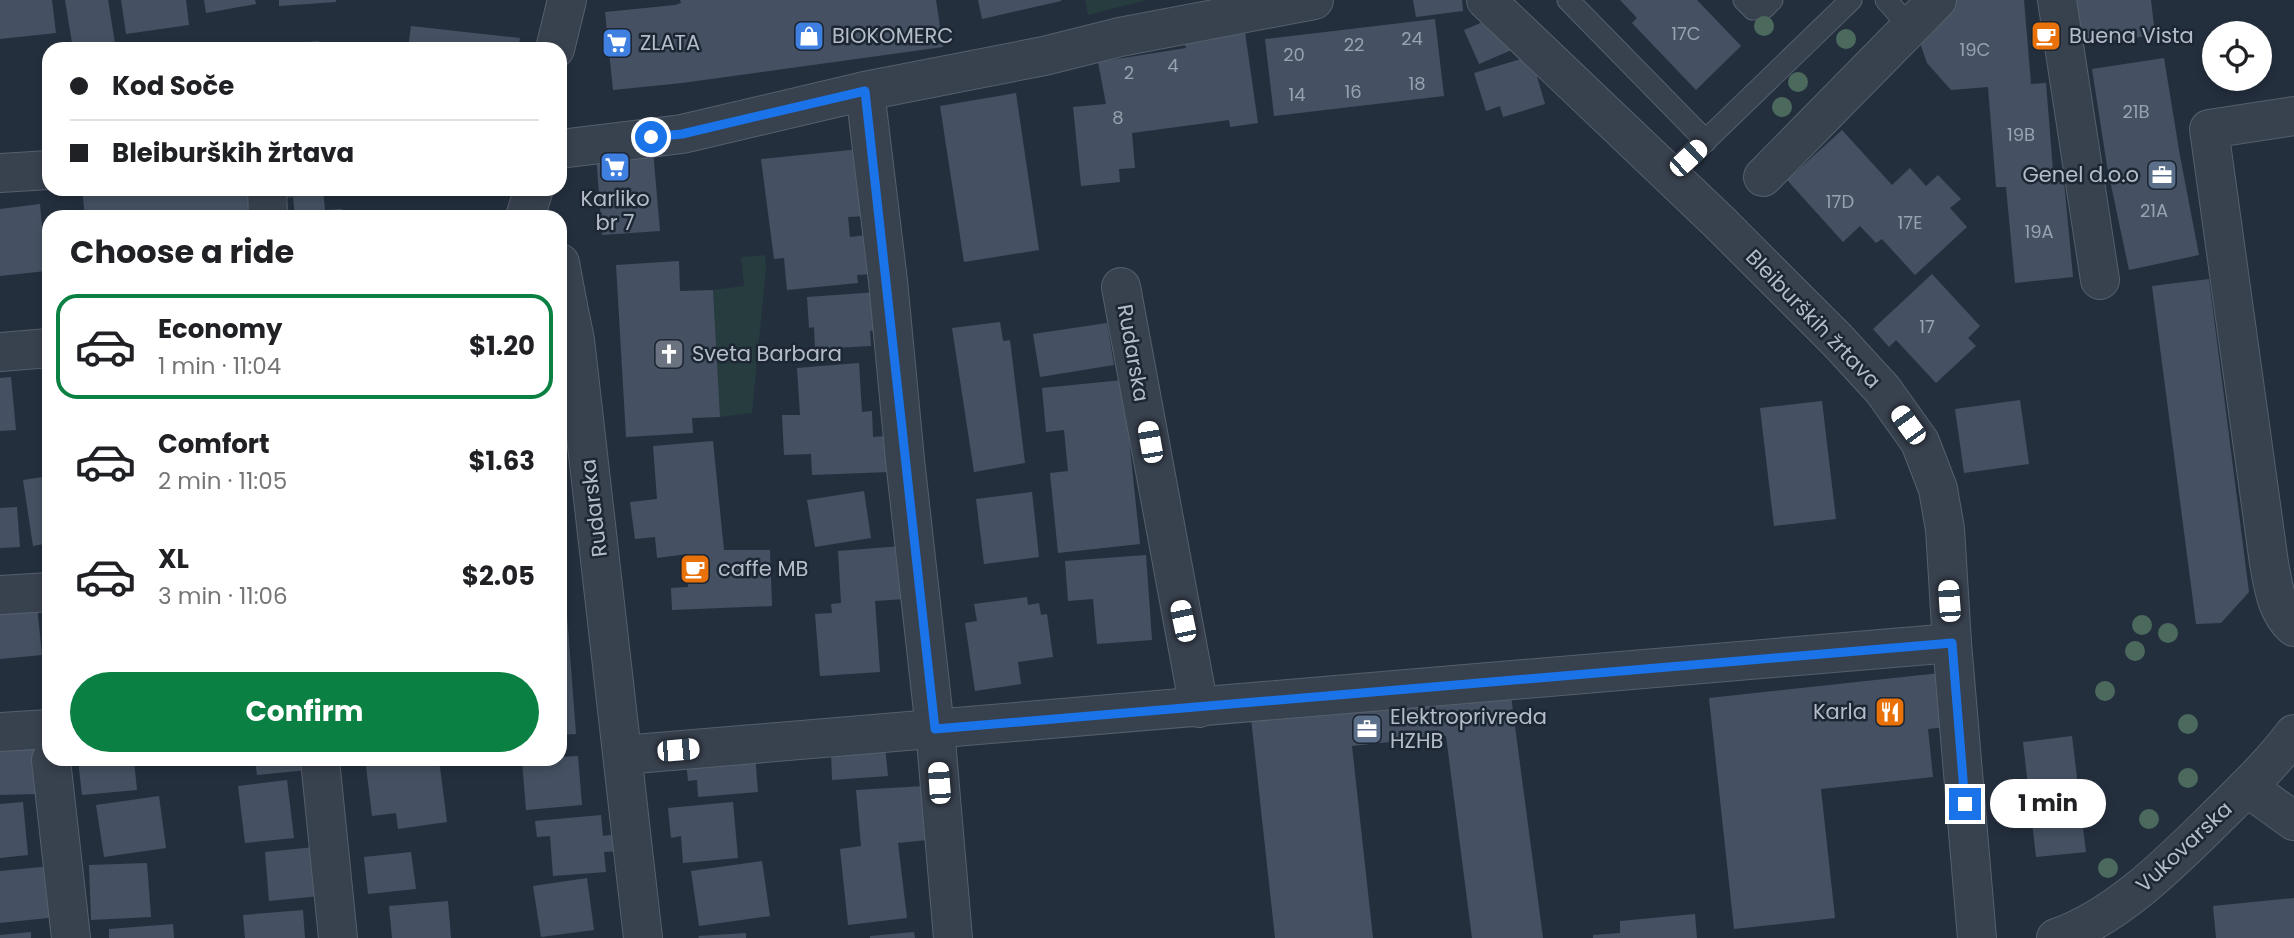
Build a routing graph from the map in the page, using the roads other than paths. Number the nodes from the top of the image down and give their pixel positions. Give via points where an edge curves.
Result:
1 (567, 0) edge
2 (1314, 0) edge
3 (1486, 0) edge
4 (1568, 0) edge
5 (1744, 0) edge
6 (1772, 0) edge
7 (1851, 0) edge
8 (1937, 0) edge
9 (2057, 0) edge
10 (1897, 13) edge
11 (557, 42) edge
12 (865, 91) junction
13 (2294, 116) edge
14 (1706, 141) junction
15 (567, 148) edge
16 (42, 170) edge
17 (0, 173) edge
18 (1669, 176) junction
19 (1763, 177) dead end
20 (2100, 280) dead end
21 (1121, 287) dead end
22 (567, 331) edge
23 (42, 349) edge
24 (0, 352) edge
25 (42, 592) edge
26 (0, 595) edge
27 (2294, 627) edge
28 (1952, 643) junction
29 (1199, 708) junction
30 (42, 729) edge
31 (935, 729) junction
32 (0, 732) edge
33 (2294, 734) edge
34 (623, 755) junction
35 (52, 766) edge
36 (321, 766) edge
37 (2247, 787) junction
38 (2294, 821) edge
39 (71, 938) edge
40 (338, 938) edge
41 (643, 938) edge
42 (953, 938) edge
43 (1977, 938) edge
44 (2056, 938) edge

1 - 11 street
2 - 12 street
3 - 18 street, Bleiburških žrtava
4 - 14 lane
5 - 6 lane via 1753,9 1764,8
7 - 14 lane
8 - 10 street
9 - 20 street
10 - 19 street
12 - 15 street via 682,134
12 - 31 street
13 - 27 street via 2208,129 2269,563 2275,596
14 - 18 lane
16 - 17 street
18 - 28 street, Bleiburških žrtava via 1838,341 1883,390 1920,442 1938,489 1945,529
21 - 29 street, Rudarska
22 - 34 street, Rudarska
23 - 24 street
25 - 26 street
28 - 29 street
28 - 43 street, Bleiburških žrtava
29 - 31 street
30 - 32 street
31 - 34 street
31 - 42 street
33 - 37 street, Vukovarska
34 - 41 street, Rudarska
35 - 39 street
36 - 40 street
37 - 38 street
37 - 44 street, Vukovarska via 2167,866 2122,902

